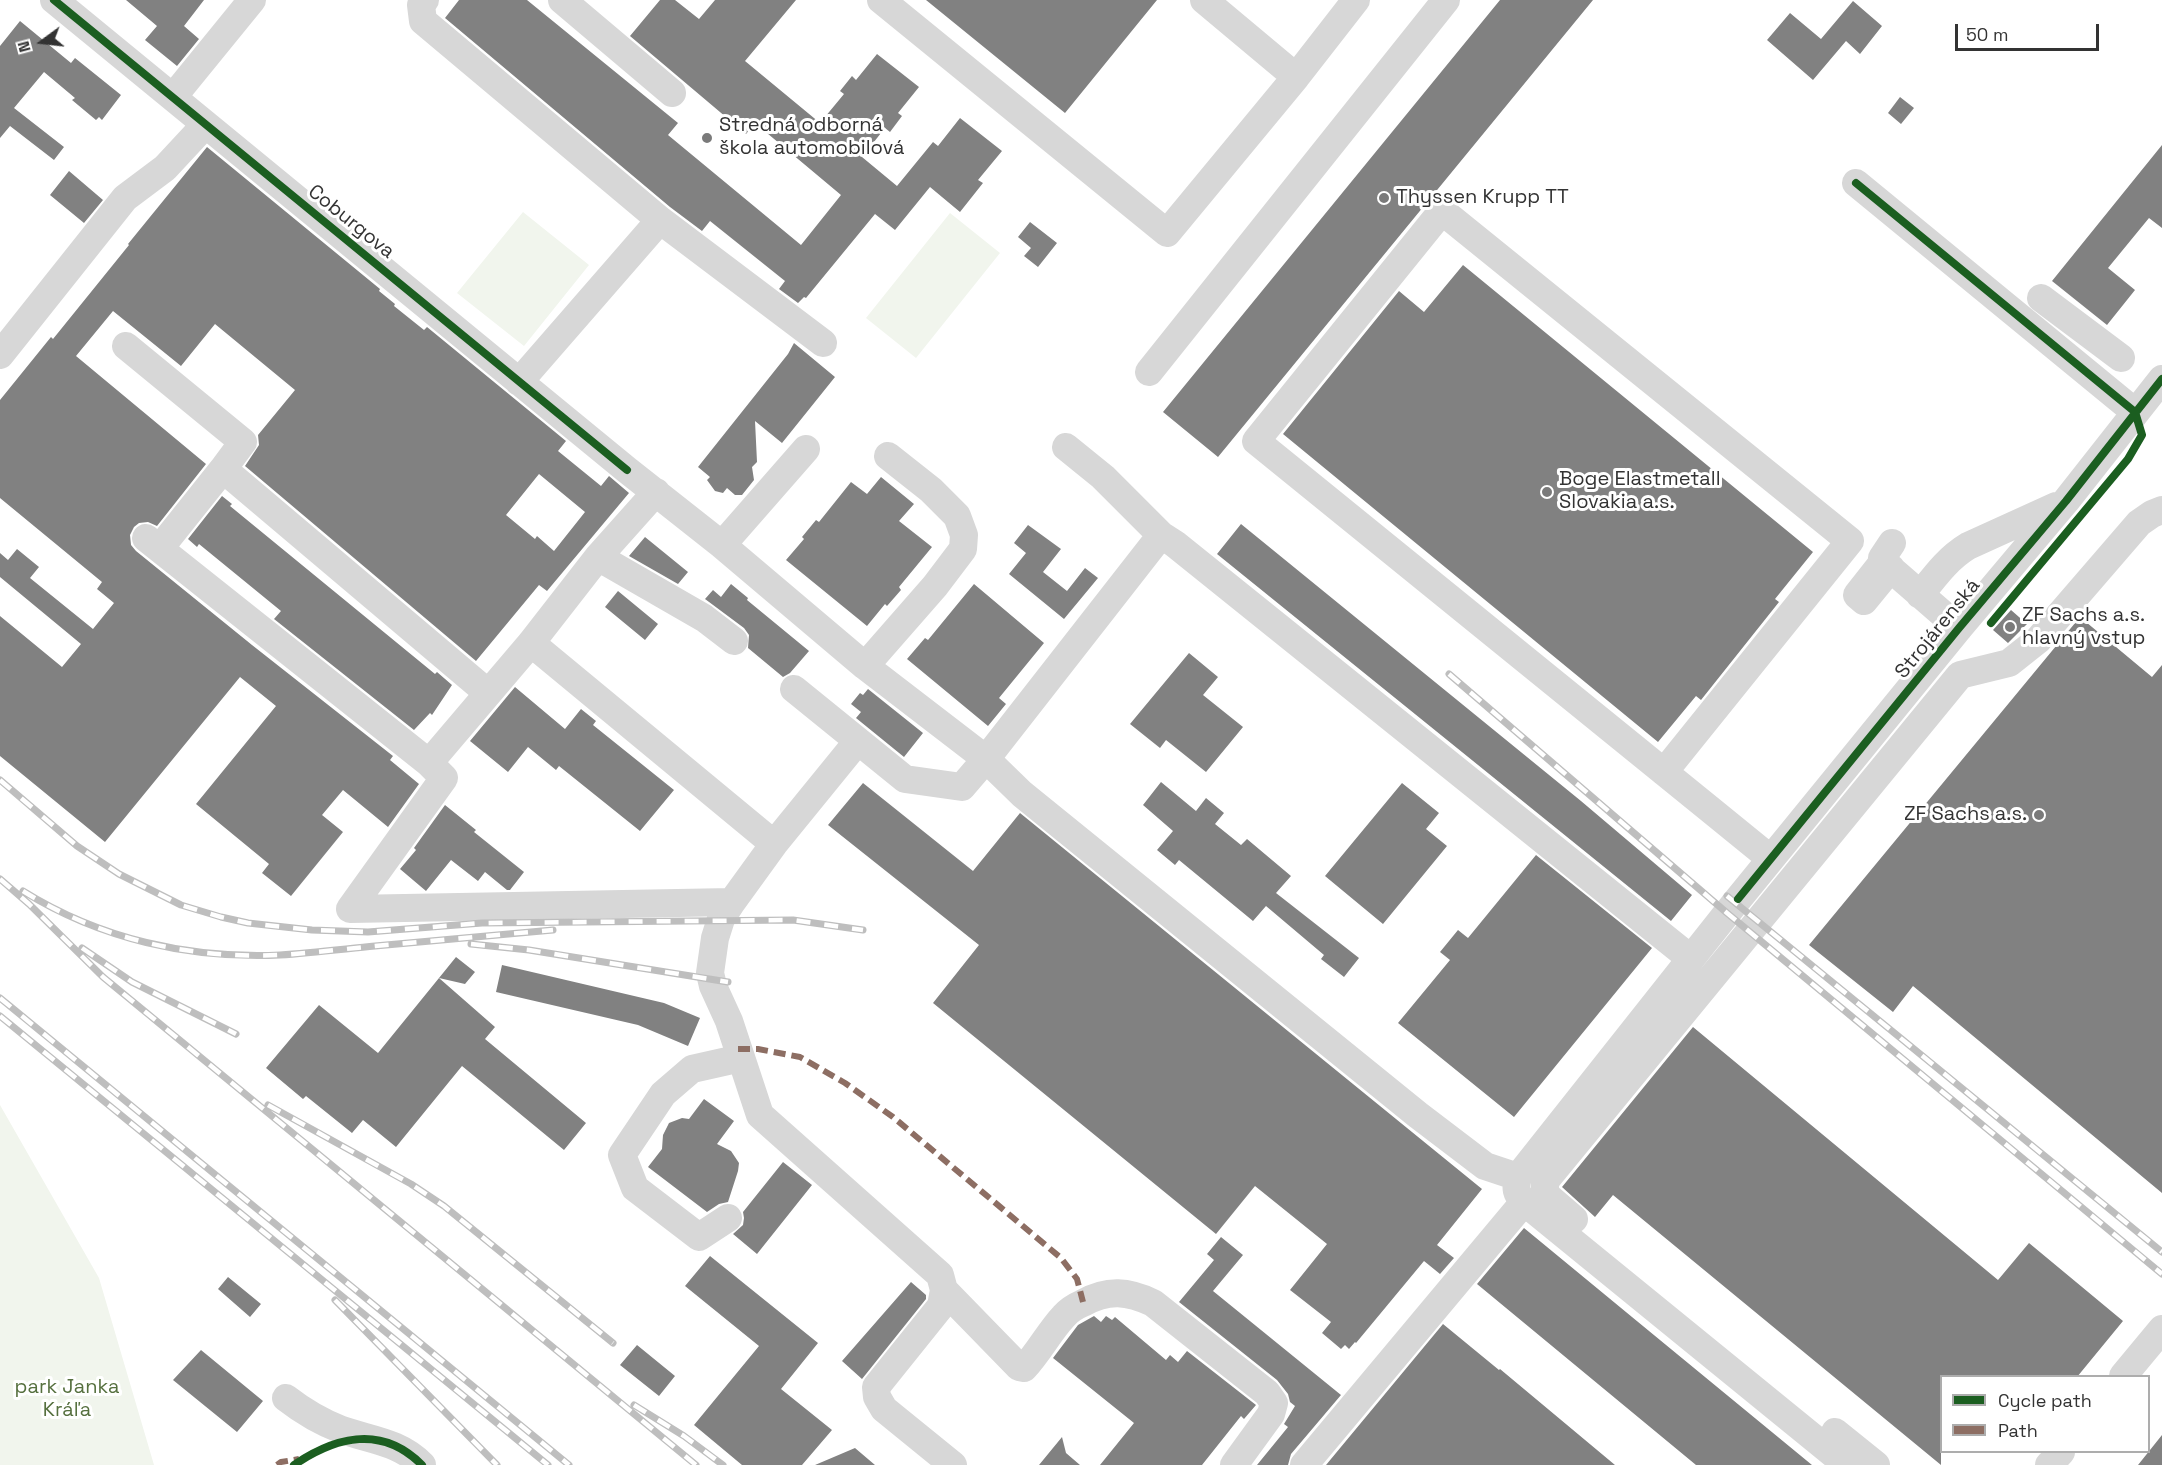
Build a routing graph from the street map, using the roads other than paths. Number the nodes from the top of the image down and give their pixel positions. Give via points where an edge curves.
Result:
1 (54, 0) edge
2 (252, 0) edge
3 (425, 0) edge
4 (562, 0) edge
5 (881, 0) edge
6 (1204, 0) edge
7 (1356, 0) edge
8 (1446, 0) edge
9 (1296, 77) junction
10 (672, 93) dead end
11 (173, 97) junction
12 (205, 125) junction
13 (1856, 183) dead end
14 (660, 220) junction
15 (2041, 298) dead end
16 (823, 343) dead end
17 (126, 346) dead end
18 (0, 356) edge
19 (2121, 358) dead end
20 (1149, 372) dead end
21 (2162, 379) edge
22 (519, 382) junction
23 (2135, 412) junction
24 (1066, 447) dead end
25 (806, 449) dead end
26 (888, 456) dead end
27 (223, 470) junction
28 (656, 492) junction
29 (2066, 501) junction
30 (2162, 510) edge
31 (1161, 535) junction
32 (722, 545) junction
33 (598, 557) junction
34 (1889, 558) dead end
35 (1920, 595) junction
36 (1959, 628) junction
37 (734, 641) dead end
38 (531, 644) junction
39 (865, 666) junction
40 (794, 689) dead end
41 (488, 693) junction
42 (857, 742) junction
43 (986, 759) junction
44 (429, 763) junction
45 (1664, 772) junction
46 (774, 844) junction
47 (1771, 859) junction
48 (732, 902) junction
49 (1690, 958) junction
50 (741, 1058) junction
51 (1521, 1189) junction
52 (728, 1218) dead end
53 (944, 1290) junction
54 (2162, 1329) edge
55 (2125, 1375) edge
56 (286, 1398) dead end
57 (2060, 1453) edge
58 (422, 1465) edge
59 (953, 1465) edge
60 (1234, 1465) edge
61 (1304, 1465) edge
62 (1847, 1465) edge
63 (1876, 1465) edge
64 (2049, 1465) edge

1 - 11 street, Coburgova
2 - 11 street
3 - 14 street via 421,5 423,21
4 - 10 street
5 - 9 street via 1167,233
6 - 9 street
7 - 9 street
8 - 20 street
11 - 12 street, Coburgova
12 - 18 street via 165,168 125,198
12 - 22 street, Coburgova
13 - 23 street
14 - 16 street
14 - 22 street
15 - 19 street
17 - 27 street via 243,442
21 - 23 street, Strojárenská
22 - 28 street, Coburgova
23 - 29 street, Strojárenská
24 - 31 street via 1103,477
25 - 32 street
26 - 39 street via 957,516 964,535 963,549
27 - 41 street
27 - 44 street via 153,543
28 - 32 street, Coburgova
28 - 33 street
29 - 35 street via 1957,552
29 - 36 street, Strojárenská
30 - 63 street via 2139,523 2038,640 2008,663 1960,675 1545,1180 1545,1194 1551,1201
31 - 43 street
31 - 49 street
32 - 39 street, Coburgova
33 - 37 street via 704,618
33 - 38 street
34 - 35 street
35 - 36 street
36 - 47 street, Strojárenská
38 - 41 street
38 - 46 street
39 - 43 street, Coburgova
40 - 42 street
41 - 44 street
42 - 43 street via 905,779 962,787
42 - 46 street
43 - 51 street, Coburgova via 1022,794 1418,1114
44 - 48 street via 444,778 351,909
45 - 45 street via 1850,541 1442,211 1256,441
45 - 47 street
46 - 48 street
47 - 49 street, Strojárenská
48 - 50 street via 715,938 710,973
49 - 51 street, Strojárenská
50 - 52 street via 692,1069 663,1094 622,1155 635,1188 699,1238
50 - 53 street via 760,1115 940,1275
51 - 61 street, Strojárenská
51 - 62 street
53 - 59 street via 941,1306 876,1387 884,1409
53 - 60 street via 1024,1368 1065,1315 1087,1300 1116,1292 1135,1294 1153,1303 1267,1393 1274,1403 1271,1414
54 - 55 street
56 - 58 street via 330,1425 395,1445
57 - 64 street

